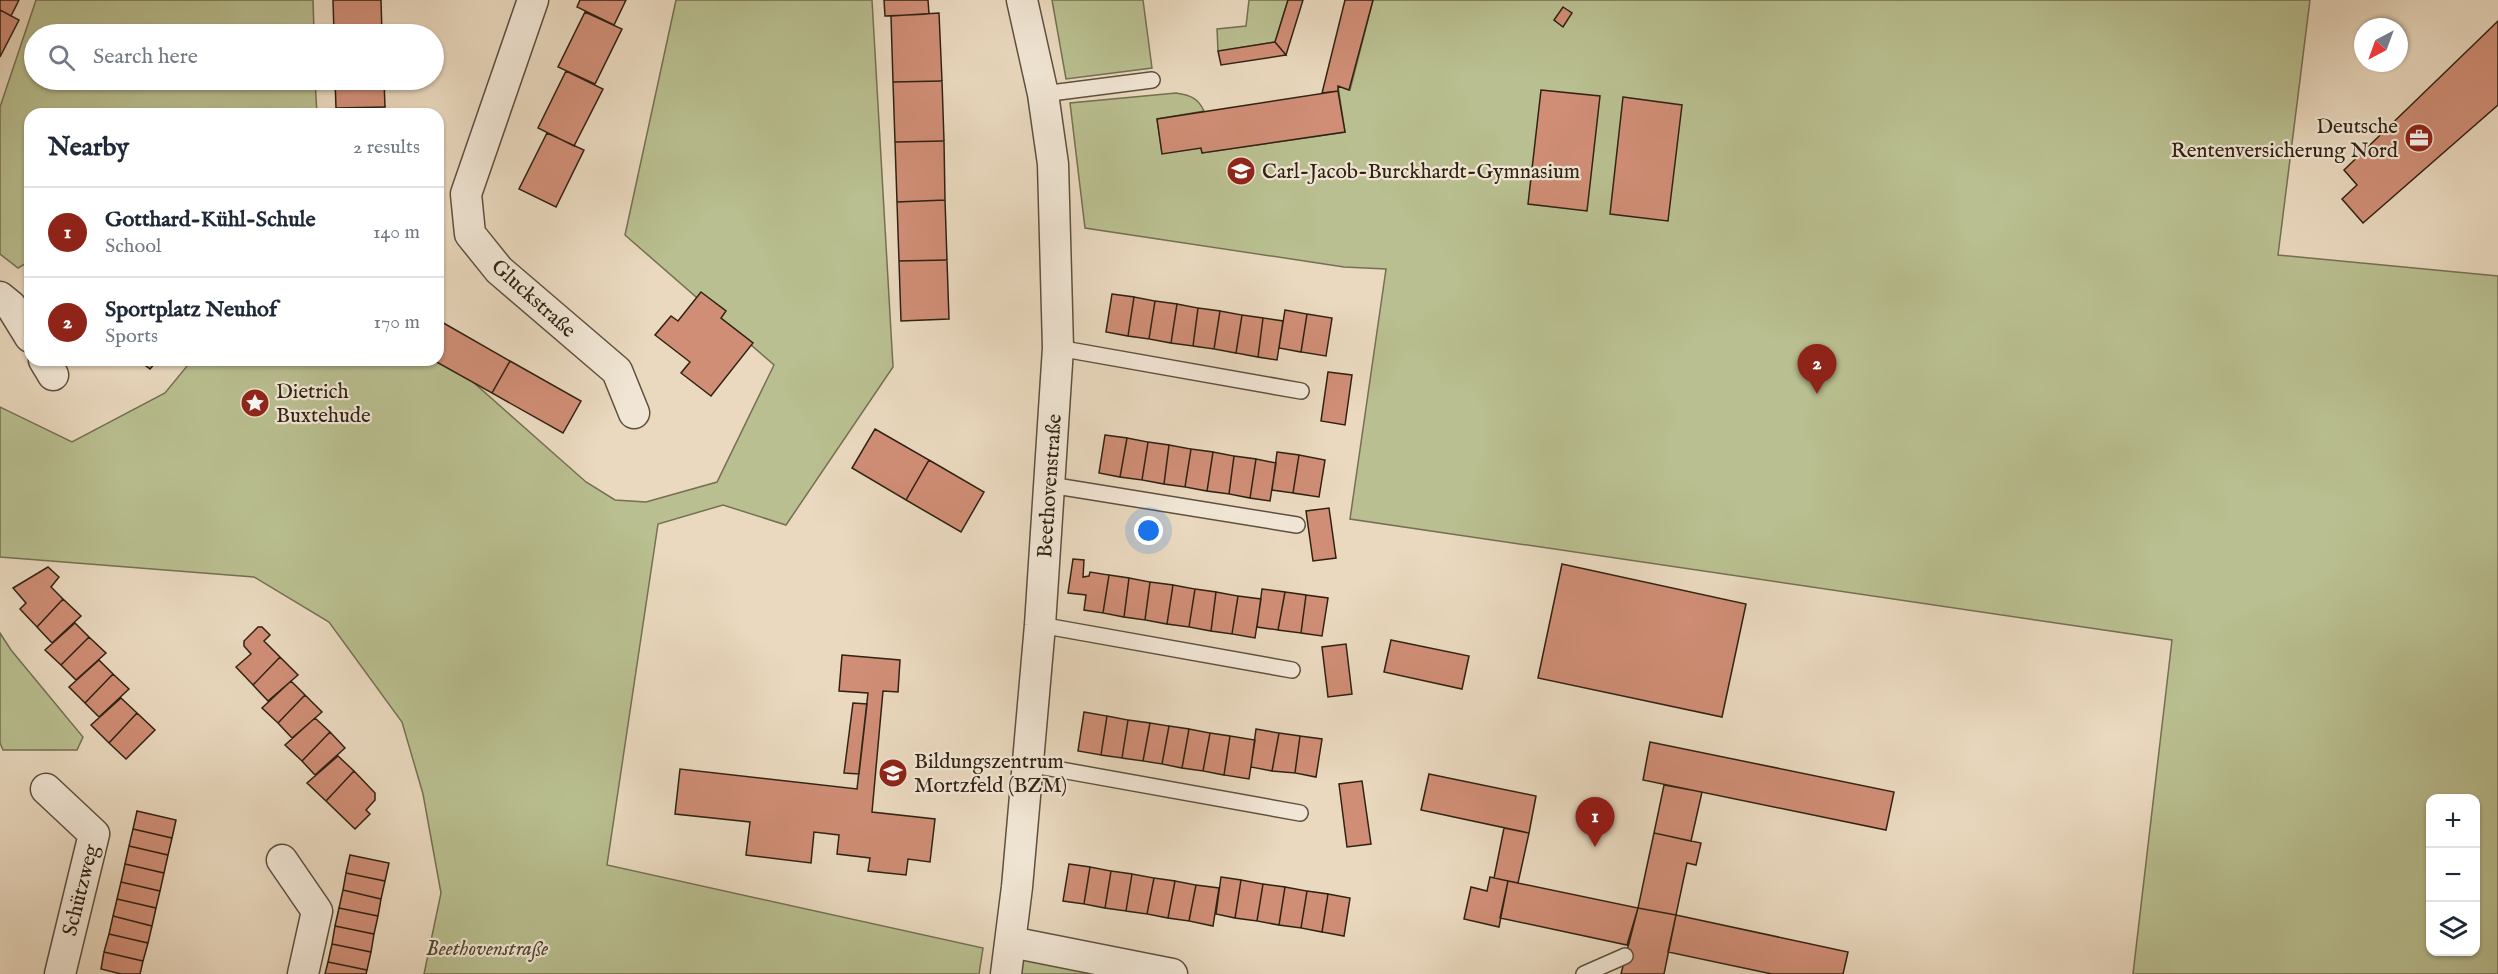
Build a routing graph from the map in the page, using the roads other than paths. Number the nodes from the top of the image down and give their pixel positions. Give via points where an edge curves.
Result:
1 (533, 0) edge
2 (1022, 0) edge
3 (1152, 80) dead end
4 (1043, 94) junction
5 (0, 297) edge
6 (24, 327) edge
7 (1058, 348) junction
8 (1301, 391) dead end
9 (634, 413) dead end
10 (1050, 485) junction
11 (1297, 525) dead end
12 (1040, 625) junction
13 (1292, 670) dead end
14 (1028, 764) junction
15 (46, 789) dead end
16 (1300, 813) dead end
17 (282, 860) dead end
18 (1011, 942) junction
19 (1624, 956) dead end
20 (60, 974) edge
21 (303, 974) edge
22 (1006, 974) edge
23 (1172, 974) edge
24 (1584, 974) edge

1 - 9 street, Gluckstraße via 466,194 470,234 499,270 617,371
2 - 4 street, Beethovenstraße
3 - 4 lane
4 - 7 street, Beethovenstraße via 1053,164
5 - 6 street via 11,306
7 - 8 lane
7 - 10 street, Beethovenstraße
10 - 11 lane
10 - 12 street, Beethovenstraße
12 - 13 lane
12 - 14 street, Beethovenstraße
14 - 16 lane
14 - 18 street, Beethovenstraße
15 - 20 street, Schützweg via 94,834
17 - 21 street via 317,911
18 - 22 street, Beethovenstraße
18 - 23 street
19 - 24 lane

